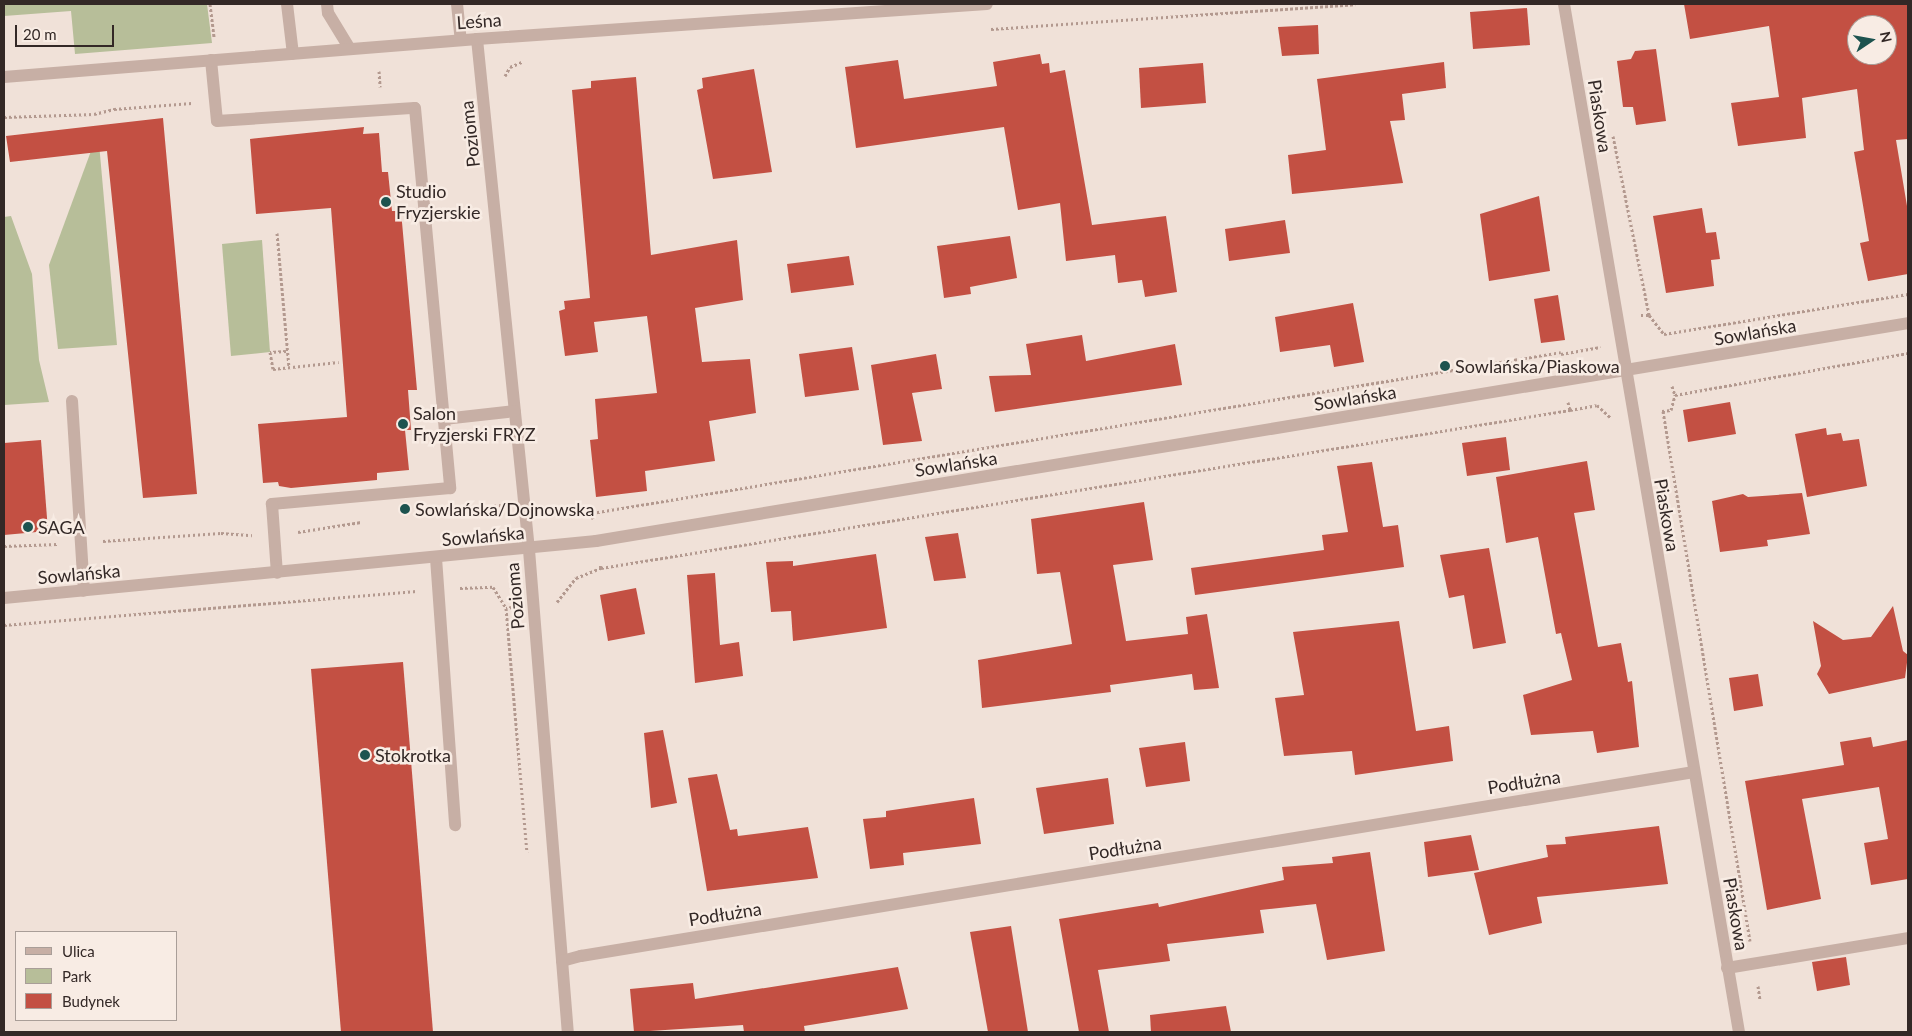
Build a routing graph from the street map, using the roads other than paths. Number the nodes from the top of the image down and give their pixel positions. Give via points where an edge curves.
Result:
1 (287, 4) edge
2 (327, 4) edge
3 (457, 4) edge
4 (987, 4) edge
5 (1564, 4) edge
6 (477, 39) junction
7 (461, 40) junction
8 (350, 49) junction
9 (293, 54) junction
10 (211, 60) junction
11 (4, 77) edge
12 (1908, 323) edge
13 (1625, 371) junction
14 (72, 401) dead end
15 (515, 411) junction
16 (444, 419) junction
17 (529, 550) junction
18 (436, 558) junction
19 (277, 573) junction
20 (84, 591) junction
21 (4, 598) edge
22 (1694, 772) junction
23 (455, 824) dead end
24 (1908, 938) edge
25 (562, 962) junction
26 (1727, 968) junction
27 (568, 1032) edge
28 (1738, 1032) edge

1 - 9 street
2 - 8 street via 328,13
3 - 7 street
4 - 6 street, Leśna
5 - 13 street, Piaskowa
6 - 7 street, Leśna
6 - 15 street, Pozioma
7 - 8 street, Leśna
8 - 9 street, Leśna
9 - 10 street, Leśna
10 - 11 street, Leśna
10 - 16 street via 217,121 415,108
12 - 13 street, Sowlańska
13 - 17 street, Sowlańska
13 - 22 street, Piaskowa
14 - 20 street
15 - 16 street
15 - 17 street, Pozioma
16 - 19 street via 450,488 272,504
17 - 18 street, Sowlańska
17 - 25 street, Pozioma
18 - 19 street, Sowlańska
18 - 23 street
19 - 20 street, Sowlańska
20 - 21 street, Sowlańska
22 - 25 street, Podłużna via 581,956
22 - 26 street, Piaskowa
24 - 26 street
25 - 27 street, Pozioma
26 - 28 street, Piaskowa

